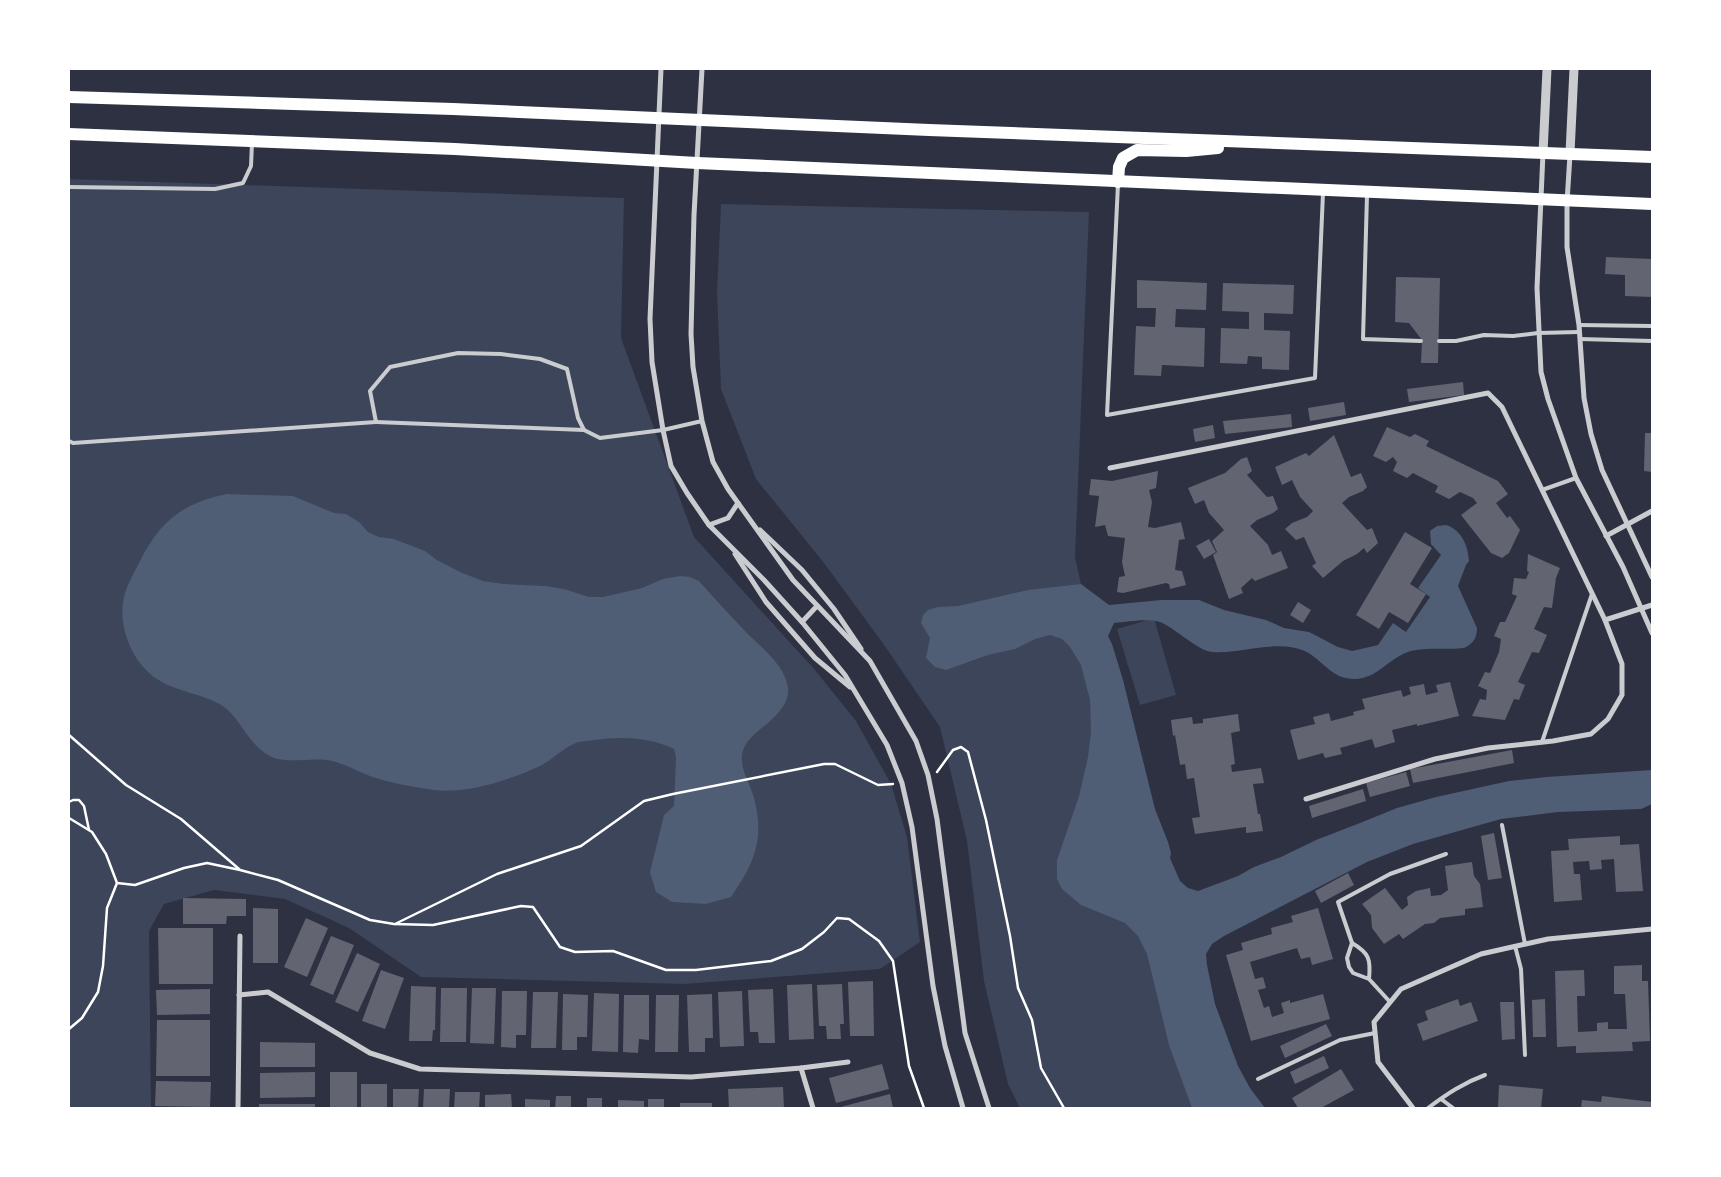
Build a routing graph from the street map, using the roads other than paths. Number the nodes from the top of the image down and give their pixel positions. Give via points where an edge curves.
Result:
1 (661, 69) edge
2 (702, 69) edge
3 (1547, 69) edge
4 (1574, 69) edge
5 (69, 97) edge
6 (659, 118) junction
7 (699, 120) junction
8 (69, 134) edge
9 (252, 141) junction
10 (1270, 143) junction
11 (1544, 153) junction
12 (1570, 154) junction
13 (1652, 157) edge
14 (657, 161) junction
15 (697, 163) junction
16 (1118, 182) junction
17 (69, 187) edge
18 (1323, 191) junction
19 (1367, 193) junction
20 (1541, 200) junction
21 (1567, 202) junction
22 (1652, 204) edge
23 (1652, 326) edge
24 (1579, 329) junction
25 (1538, 333) junction
26 (1580, 339) junction
27 (1421, 341) dead end
28 (1439, 341) dead end
29 (1652, 341) edge
30 (376, 422) junction
31 (702, 422) junction
32 (584, 430) junction
33 (663, 430) junction
34 (69, 441) edge
35 (1110, 468) dead end
36 (1576, 478) junction
37 (1542, 490) junction
38 (738, 502) junction
39 (1652, 512) edge
40 (752, 522) junction
41 (1628, 523) junction
42 (709, 525) junction
43 (1606, 536) junction
44 (728, 544) junction
45 (1652, 577) edge
46 (1592, 594) junction
47 (1652, 605) edge
48 (817, 606) junction
49 (1642, 608) junction
50 (1605, 620) junction
51 (802, 622) junction
52 (1652, 633) edge
53 (870, 662) junction
54 (852, 689) junction
55 (1542, 742) junction
56 (1306, 799) dead end
57 (1502, 825) dead end
58 (1446, 854) dead end
59 (1652, 929) edge
60 (240, 936) dead end
61 (1352, 942) junction
62 (1525, 944) junction
63 (1516, 946) junction
64 (1369, 979) junction
65 (239, 995) junction
66 (1390, 1002) junction
67 (1375, 1034) junction
68 (1525, 1055) dead end
69 (848, 1062) dead end
70 (801, 1068) junction
71 (1485, 1075) dead end
72 (1258, 1079) dead end
73 (1441, 1098) junction
74 (238, 1108) edge
75 (813, 1108) edge
76 (963, 1108) edge
77 (989, 1108) edge
78 (1413, 1108) edge
79 (1428, 1108) edge
80 (1454, 1108) edge

1 - 6 street
2 - 7 street
3 - 11 street
4 - 12 street
5 - 6 main road
6 - 7 main road
6 - 14 street
7 - 10 main road
7 - 15 street
8 - 9 main road
9 - 14 main road
9 - 17 lane via 251,166 243,183 215,189
10 - 11 main road
10 - 16 main road via 1186,151 1138,150 1123,158
11 - 12 main road
11 - 20 street
12 - 13 main road
12 - 21 street
14 - 15 main road
14 - 33 street via 650,319 652,362
15 - 16 main road
15 - 31 street via 691,334
16 - 18 main road
16 - 18 lane via 1107,415 1315,378
18 - 19 main road
19 - 20 main road
19 - 27 lane via 1363,340
20 - 21 main road
20 - 25 street
21 - 22 main road
21 - 24 street via 1567,247
23 - 24 lane
24 - 25 lane
24 - 26 street
25 - 28 lane
25 - 36 street via 1541,372 1548,399
26 - 29 lane
26 - 41 street via 1584,398 1591,434 1602,470
30 - 32 lane
30 - 32 lane via 370,391 390,367 458,352 540,359 567,369 578,418
30 - 34 lane
31 - 33 lane
31 - 38 street via 714,462
32 - 33 lane via 600,438
33 - 42 street via 671,466
35 - 37 street via 1488,393 1502,407
36 - 37 lane
36 - 43 street
37 - 46 street
38 - 40 street
38 - 42 street via 728,518
39 - 41 street
40 - 48 street via 793,580
40 - 53 street via 802,570 834,609
41 - 43 street
41 - 45 street
42 - 44 street
43 - 49 street
44 - 51 street
44 - 54 street via 766,602 815,658
46 - 50 street
46 - 55 lane
47 - 49 street
48 - 51 street
48 - 53 street
49 - 50 street
49 - 52 street
50 - 55 street via 1622,664 1622,695 1608,719 1591,734
51 - 54 street via 844,674
53 - 77 street via 916,740 928,775 965,1033
54 - 76 street via 887,745 902,783 912,827 933,986 945,1046
55 - 56 street via 1488,748 1435,759
57 - 62 lane
58 - 61 lane via 1390,874 1338,902
59 - 62 street
60 - 65 street
61 - 64 lane via 1368,957
61 - 64 lane via 1347,958 1349,967 1353,973
62 - 63 street
63 - 66 street via 1480,954 1401,989
63 - 68 lane via 1521,969
64 - 66 lane
65 - 70 street via 268,992 370,1053 420,1069 691,1076
65 - 74 street
66 - 67 street via 1374,1022
67 - 72 lane via 1340,1040
67 - 78 street via 1378,1062
69 - 70 street
70 - 75 street
71 - 73 lane via 1465,1082
73 - 79 lane
73 - 80 lane

